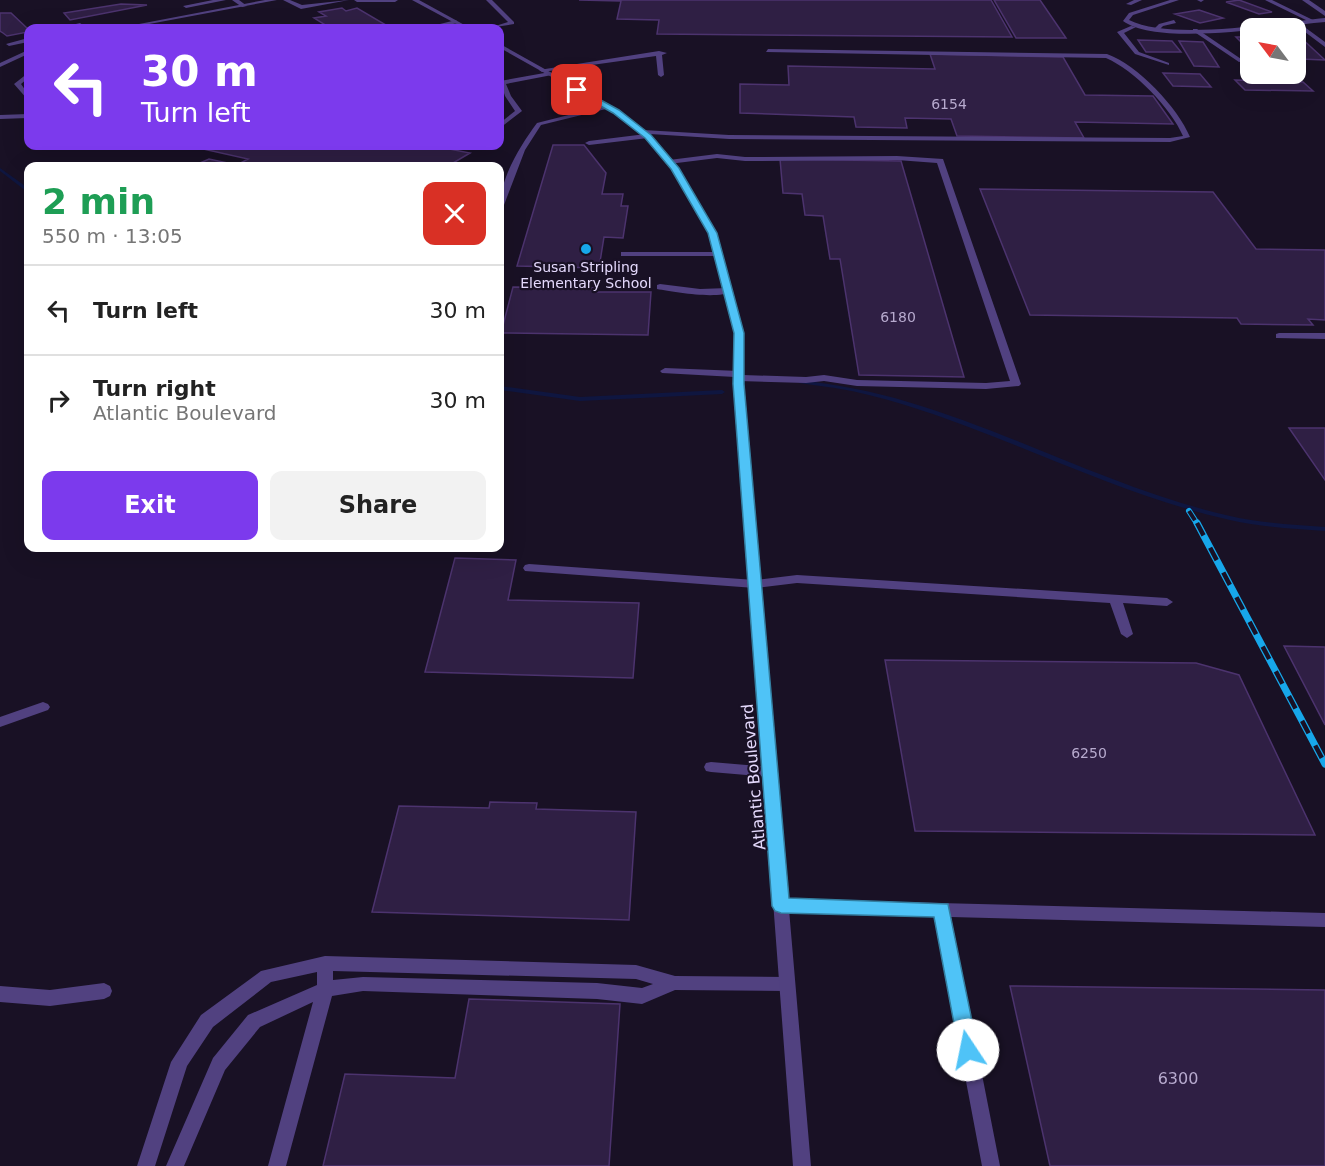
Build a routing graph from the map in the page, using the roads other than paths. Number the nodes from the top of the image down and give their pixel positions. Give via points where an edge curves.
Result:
1 (223, 0) edge
2 (235, 0) edge
3 (274, 0) edge
4 (286, 0) edge
5 (346, 0) edge
6 (357, 0) edge
7 (395, 0) edge
8 (415, 0) edge
9 (489, 0) edge
10 (1138, 0) edge
11 (1176, 0) edge
12 (1268, 0) edge
13 (1305, 0) edge
14 (1129, 3) dead end
15 (186, 6) dead end
16 (244, 6) junction
17 (1325, 14) edge
18 (1325, 20) edge
19 (1306, 21) edge
20 (1312, 21) junction
21 (456, 22) junction
22 (1174, 22) dead end
23 (143, 24) edge
24 (446, 24) edge
25 (460, 24) edge
26 (504, 26) edge
27 (1240, 26) edge
28 (1133, 27) junction
29 (1156, 30) junction
30 (1195, 30) junction
31 (1306, 30) edge
32 (24, 41) edge
33 (9, 44) dead end
34 (1325, 45) edge
35 (504, 48) edge
36 (768, 51) dead end
37 (24, 54) edge
38 (1240, 60) edge
39 (0, 64) edge
40 (1167, 64) dead end
41 (542, 70) junction
42 (552, 73) junction
43 (661, 75) dead end
44 (24, 78) edge
45 (504, 82) edge
46 (504, 89) edge
47 (24, 93) edge
48 (608, 107) junction
49 (24, 116) edge
50 (0, 117) edge
51 (504, 123) edge
52 (645, 134) junction
53 (589, 143) dead end
54 (669, 162) junction
55 (504, 178) edge
56 (510, 178) junction
57 (504, 194) edge
58 (624, 254) dead end
59 (718, 254) junction
60 (660, 287) dead end
61 (728, 291) junction
62 (1279, 336) dead end
63 (1325, 336) edge
64 (665, 371) dead end
65 (739, 379) junction
66 (529, 568) dead end
67 (755, 584) junction
68 (1115, 599) junction
69 (1167, 602) dead end
70 (1127, 634) dead end
71 (43, 707) dead end
72 (0, 722) edge
73 (711, 767) dead end
74 (770, 772) junction
75 (781, 906) junction
76 (942, 910) junction
77 (1325, 920) edge
78 (325, 963) junction
79 (675, 983) junction
80 (787, 984) junction
81 (325, 989) junction
82 (104, 991) dead end
83 (0, 994) edge
84 (146, 1166) edge
85 (175, 1166) edge
86 (277, 1166) edge
87 (802, 1166) edge
88 (991, 1166) edge

1 - 15 street
2 - 16 street
3 - 16 street
4 - 5 street via 301,7
6 - 7 street
8 - 21 street
9 - 26 street via 512,24
10 - 14 street
11 - 28 street via 1131,14 1126,21
12 - 20 street
13 - 17 street
16 - 23 street
18 - 20 street
19 - 20 street
21 - 24 street
21 - 25 street
22 - 29 street
27 - 30 street
28 - 29 street
28 - 40 street via 1120,32 1137,53
29 - 30 street
30 - 38 street
31 - 34 street
32 - 33 street
35 - 41 street, Atlantic Boulevard
36 - 52 street via 1107,56 1121,61 1145,83 1187,137 1027,140
37 - 39 street
41 - 42 street, Atlantic Boulevard
41 - 43 street via 662,53
42 - 45 street
42 - 48 street, Atlantic Boulevard
44 - 47 street via 16,84
46 - 51 street via 519,111
48 - 52 street, Atlantic Boulevard
48 - 56 street via 539,124 521,150
49 - 50 street
52 - 53 street
52 - 54 street, Atlantic Boulevard
54 - 59 street, Atlantic Boulevard via 712,233
54 - 65 street via 717,156 940,161 1016,384
55 - 56 street
56 - 57 street
58 - 59 street
59 - 61 street, Atlantic Boulevard
60 - 61 street
61 - 65 street, Atlantic Boulevard via 739,333
62 - 63 street
64 - 65 street
65 - 67 street, Atlantic Boulevard
66 - 67 street
67 - 68 street via 796,579
67 - 74 street, Atlantic Boulevard
68 - 69 street
68 - 70 street
71 - 72 street
73 - 74 street
74 - 75 street, Atlantic Boulevard
75 - 76 street
75 - 80 street, Atlantic Boulevard
76 - 77 street
76 - 88 street
78 - 79 street via 636,972
78 - 81 street
78 - 84 street via 267,976 207,1021 180,1062
79 - 80 street
79 - 81 street via 642,996 597,991 363,984
80 - 87 street, Atlantic Boulevard
81 - 85 street via 254,1021 219,1064
81 - 86 street
82 - 83 street via 50,998

